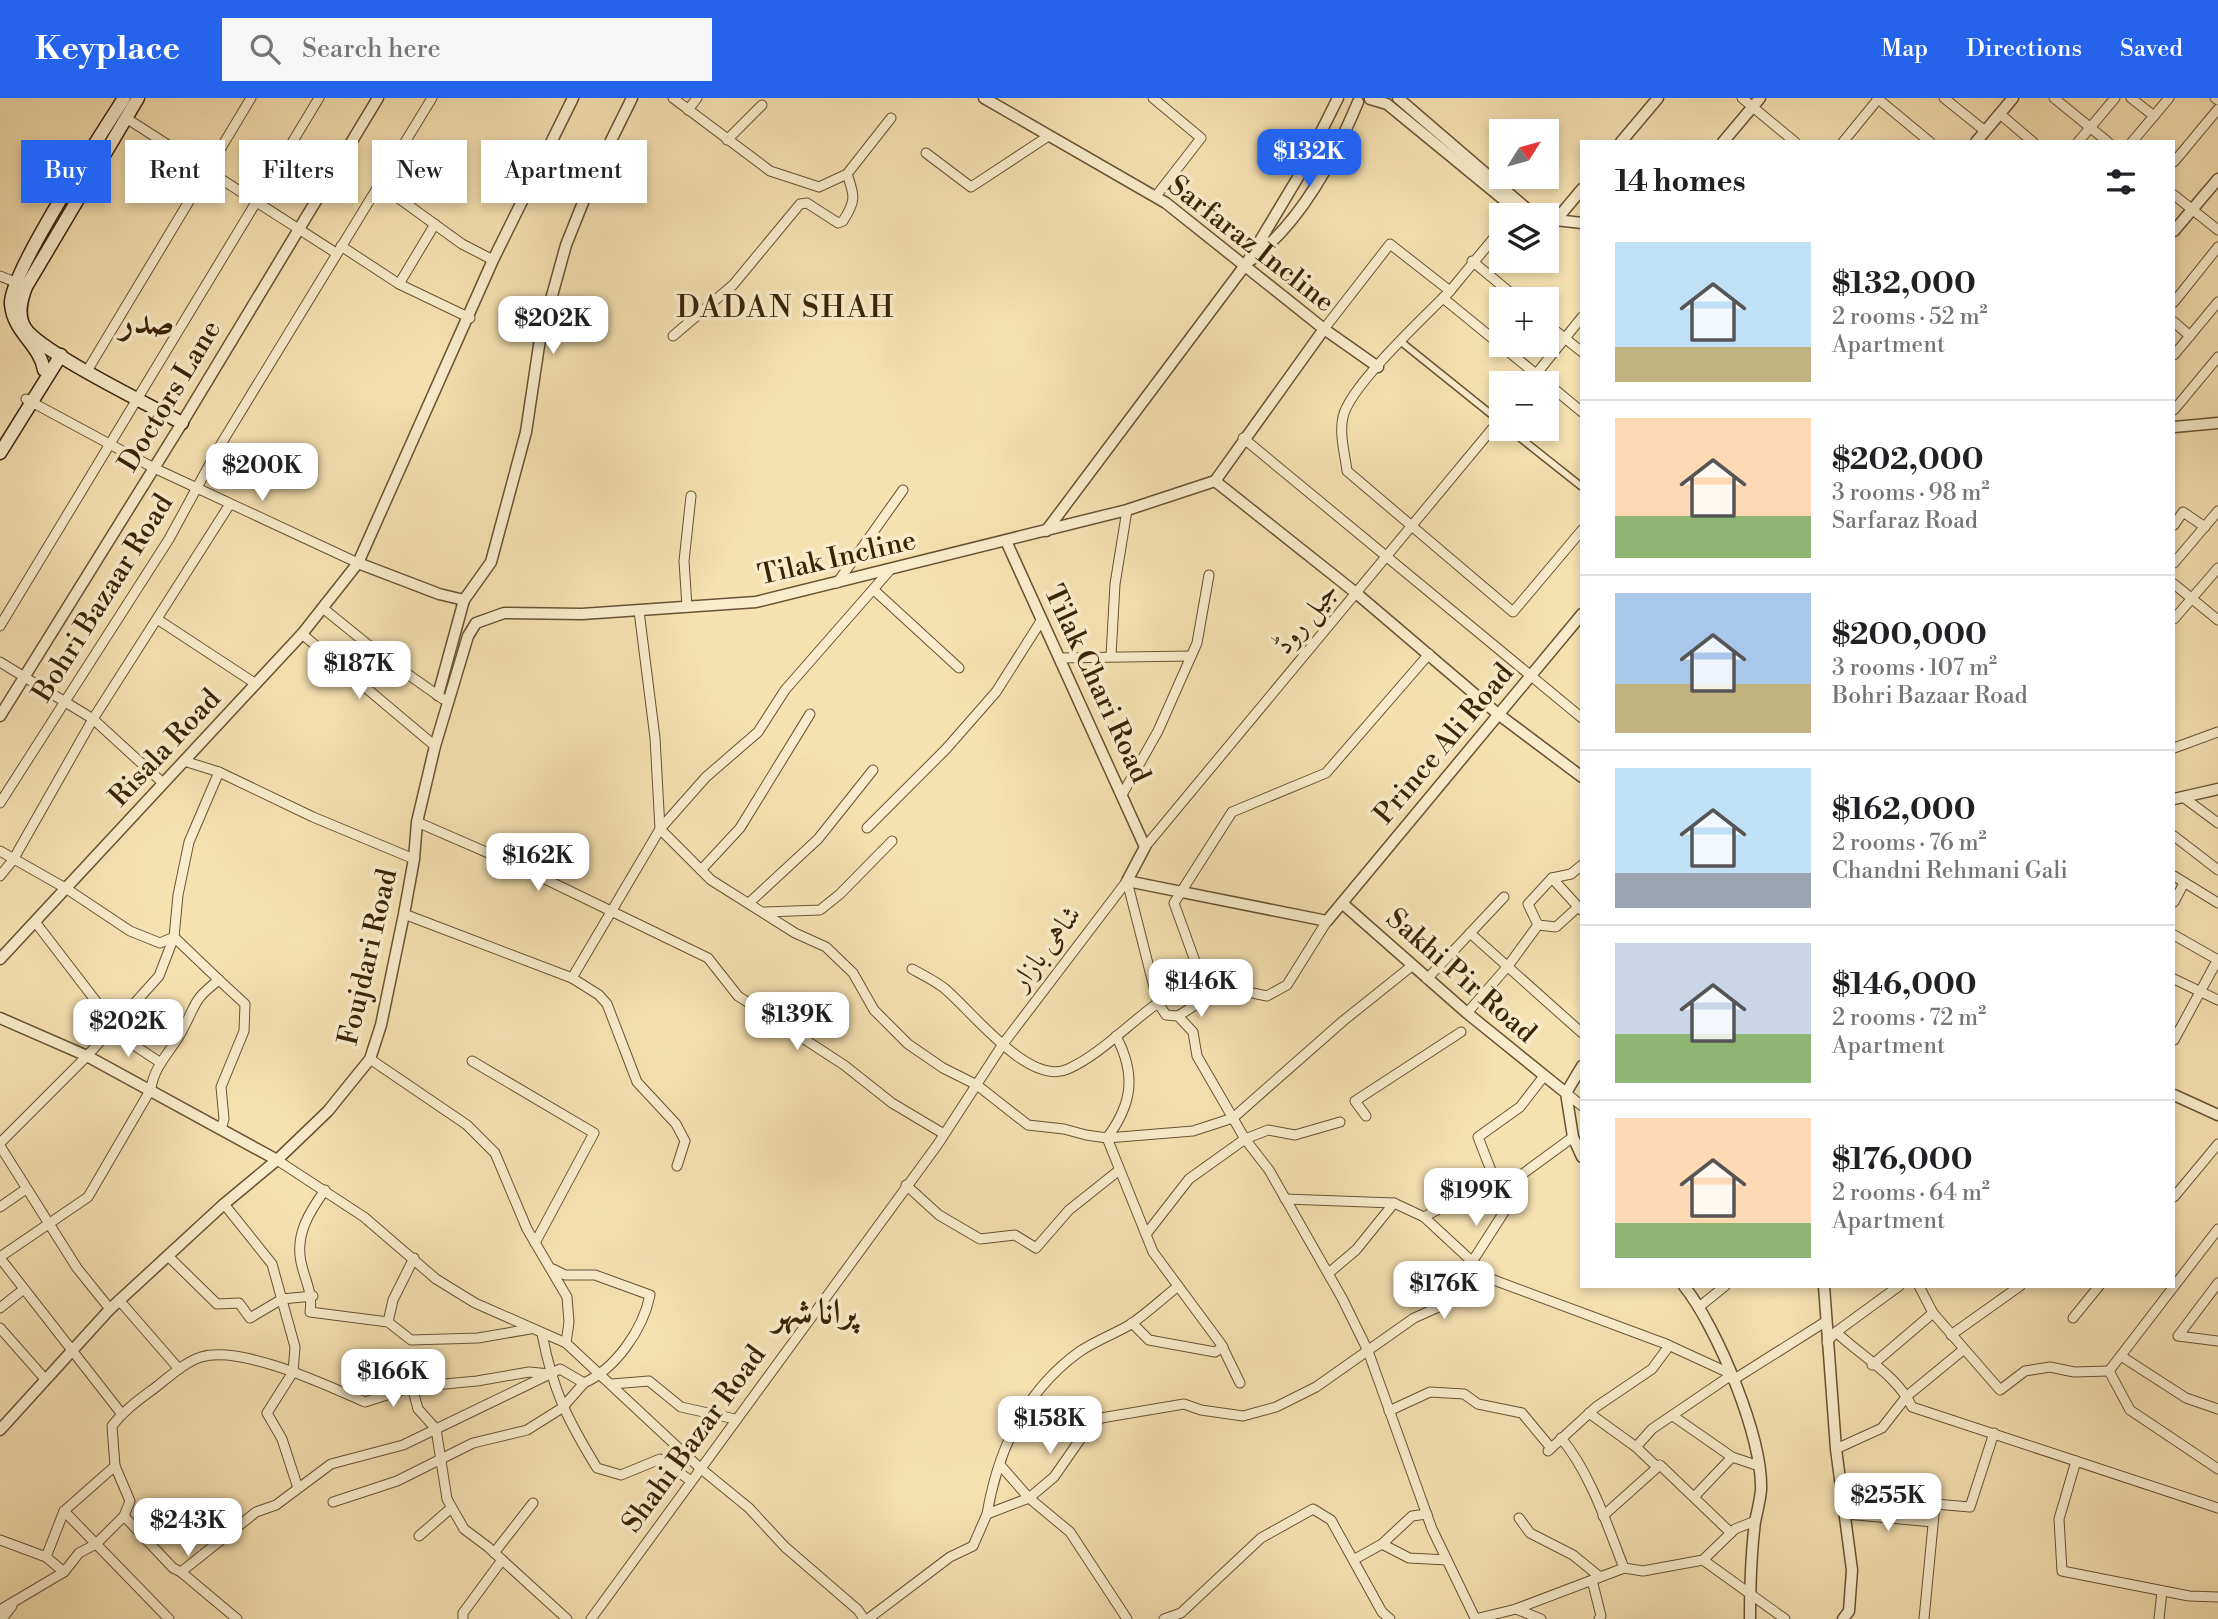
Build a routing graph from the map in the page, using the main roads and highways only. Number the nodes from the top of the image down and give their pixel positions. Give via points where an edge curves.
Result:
1 (124, 98) edge
2 (138, 98) edge
3 (57, 353) junction
4 (44, 370) junction
5 (29, 401) junction
6 (182, 423) road end
7 (0, 440) edge
8 (0, 453) edge

1 - 4 main road via 11,292 13,315 42,358
2 - 3 main road via 21,301 25,329
3 - 4 main road
3 - 5 main road
3 - 6 main road
4 - 5 main road
5 - 7 main road
5 - 8 main road

